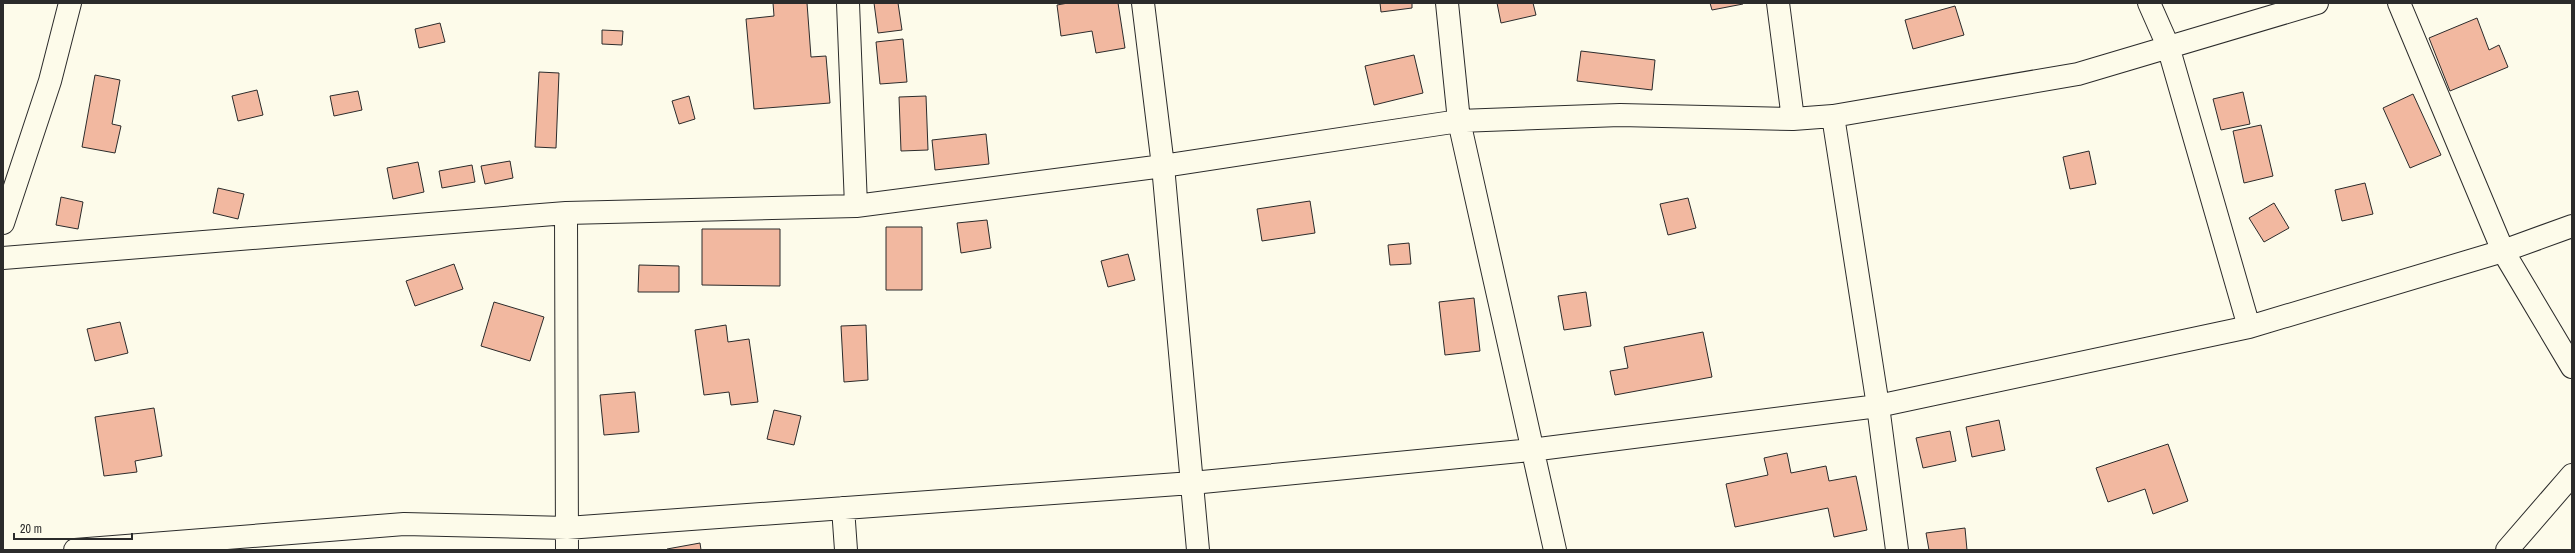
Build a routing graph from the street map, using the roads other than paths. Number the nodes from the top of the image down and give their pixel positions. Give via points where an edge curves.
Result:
1 (70, 3) edge
2 (848, 3) edge
3 (1143, 3) edge
4 (1447, 3) edge
5 (1778, 3) edge
6 (2149, 3) edge
7 (2317, 3) edge
8 (2399, 3) edge
9 (2168, 46) junction
10 (1833, 116) junction
11 (1793, 119) junction
12 (1459, 121) junction
13 (1163, 166) junction
14 (856, 206) junction
15 (566, 213) junction
16 (3, 223) edge
17 (2572, 226) edge
18 (2503, 251) junction
19 (3, 258) edge
20 (2249, 327) junction
21 (2572, 367) edge
22 (1878, 406) junction
23 (1531, 450) junction
24 (2572, 475) edge
25 (1192, 483) junction
26 (843, 508) junction
27 (567, 528) junction
28 (75, 550) edge
29 (567, 550) edge
30 (846, 550) edge
31 (1198, 550) edge
32 (1555, 550) edge
33 (1897, 550) edge
34 (2507, 550) edge

1 - 16 street via 50,81
2 - 14 street
3 - 13 street
4 - 12 street
5 - 11 street
6 - 9 street
7 - 9 street
8 - 18 street
9 - 10 street via 2078,74
9 - 20 street
10 - 11 street
10 - 22 street
11 - 12 street via 1620,115
12 - 13 street
12 - 23 street
13 - 14 street
13 - 25 street
14 - 15 street
15 - 19 street
15 - 27 street
17 - 18 street
18 - 20 street
18 - 21 street
20 - 22 street
22 - 23 street
22 - 33 street
23 - 25 street
23 - 32 street
24 - 34 street
25 - 26 street
25 - 31 street
26 - 27 street
26 - 30 street
27 - 28 street via 404,524
27 - 29 street

